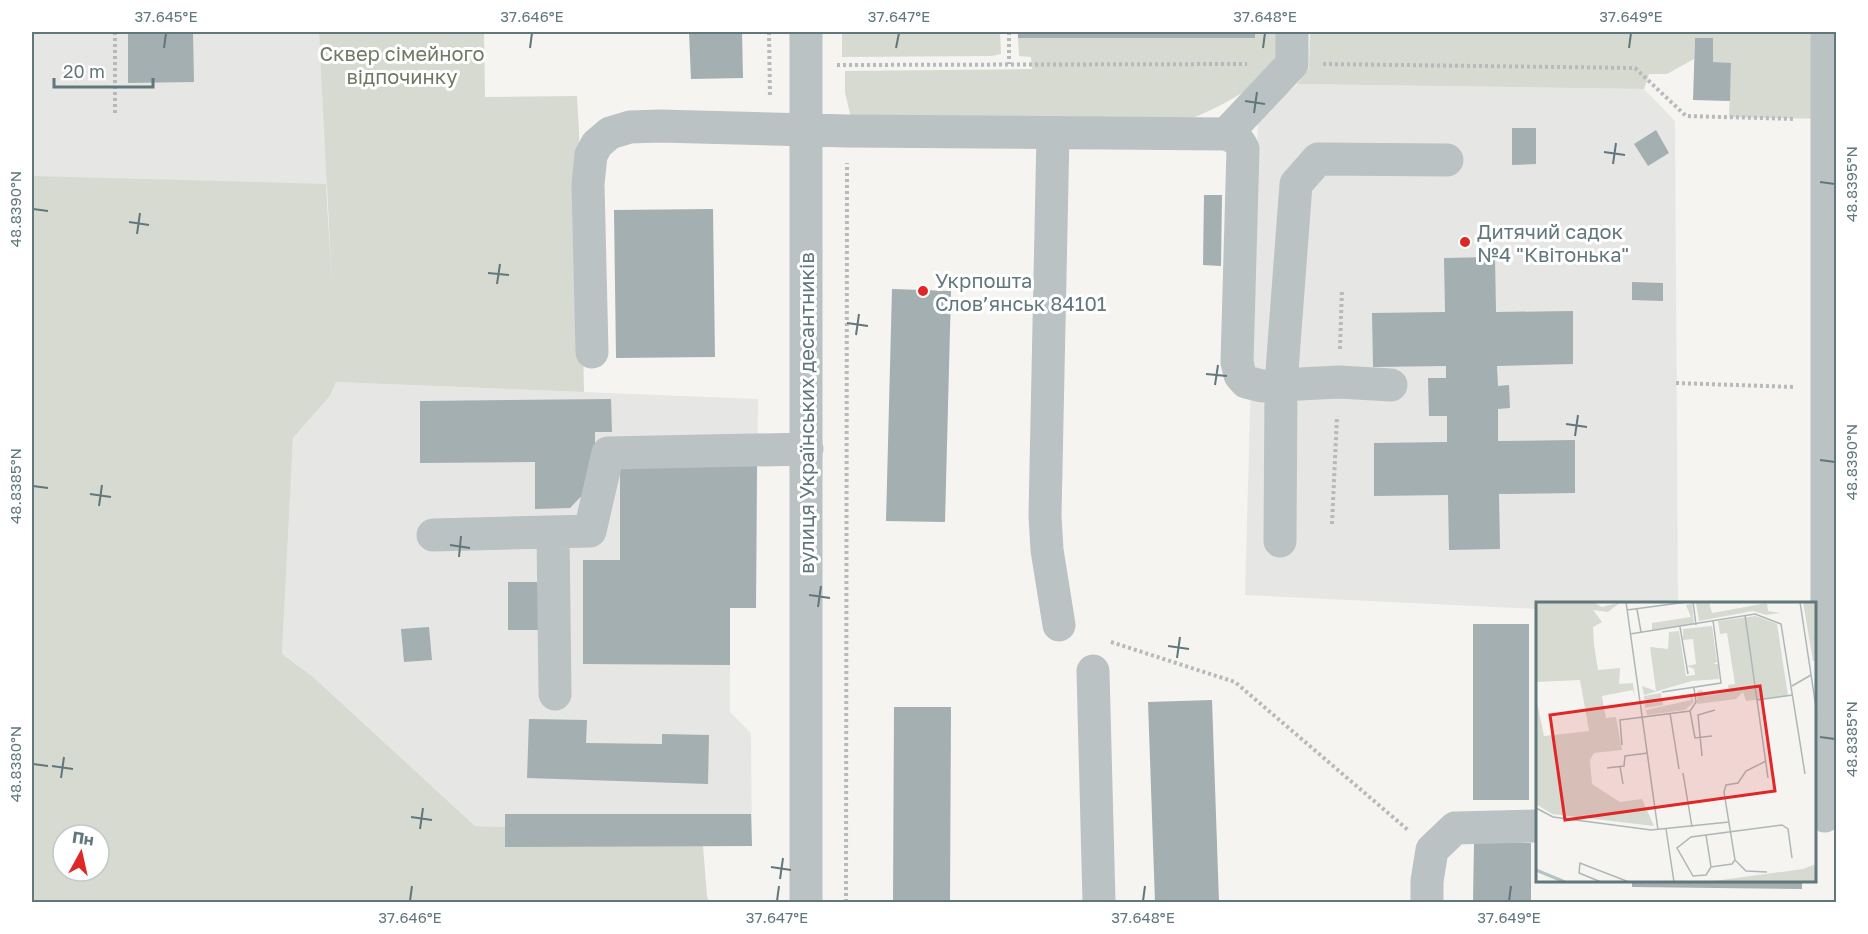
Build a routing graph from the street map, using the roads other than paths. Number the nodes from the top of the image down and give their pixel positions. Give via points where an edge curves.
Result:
1 (806, 32) edge
2 (1293, 32) edge
3 (1827, 32) edge
4 (1832, 119) edge
5 (805, 129) junction
6 (1053, 133) junction
7 (1226, 134) junction
8 (1447, 160) dead end
9 (592, 352) dead end
10 (1281, 384) junction
11 (1391, 385) dead end
12 (807, 449) junction
13 (553, 532) junction
14 (433, 535) dead end
15 (1280, 541) dead end
16 (1059, 625) road end
17 (1821, 663) edge
18 (1093, 671) dead end
19 (555, 694) dead end
20 (1825, 816) dead end
21 (1536, 826) edge
22 (806, 903) edge
23 (1099, 903) edge
24 (1427, 903) edge

1 - 5 street, вулиця Українських десантників
2 - 7 street via 1292,64
3 - 4 street
4 - 17 street
5 - 6 street
5 - 9 street via 630,127 610,133 597,144 591,155 588,184
5 - 12 street, вулиця Українських десантників
6 - 7 street
6 - 16 street via 1045,516
7 - 10 street via 1234,136 1243,149 1239,375 1245,382 1262,386
8 - 10 street via 1318,159 1296,184
10 - 11 street
10 - 15 street
12 - 13 street via 608,453 590,531
12 - 22 street, вулиця Українських десантників
13 - 14 street
13 - 19 street
17 - 20 street
18 - 23 street
21 - 24 street via 1455,828 1432,850

